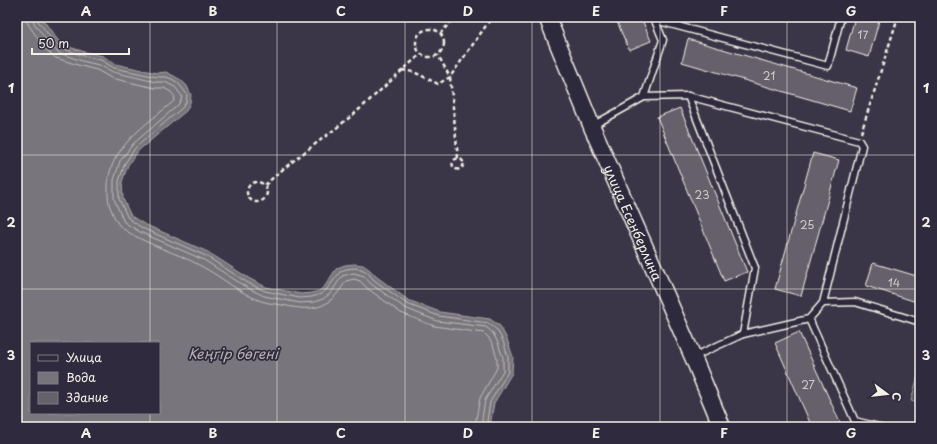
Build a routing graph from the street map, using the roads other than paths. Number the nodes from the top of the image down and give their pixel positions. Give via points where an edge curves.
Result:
1 (547, 17) edge
2 (841, 17) edge
3 (654, 18) edge
4 (688, 96) junction
5 (644, 97) junction
6 (592, 126) junction
7 (823, 303) junction
8 (809, 319) junction
9 (920, 322) edge
10 (743, 334) junction
11 (693, 357) junction
12 (722, 427) edge
13 (879, 427) edge

1 - 6 street, улица Есенберлина
2 - 3 lane via 828,66
3 - 5 lane via 663,40
4 - 5 lane
4 - 7 lane via 859,141 862,146 861,154
4 - 10 lane via 755,268
5 - 6 lane
6 - 11 street, улица Есенберлина
7 - 8 lane
7 - 9 lane via 855,302
8 - 10 lane
8 - 13 lane via 855,420
10 - 11 lane
11 - 12 street, улица Есенберлина

